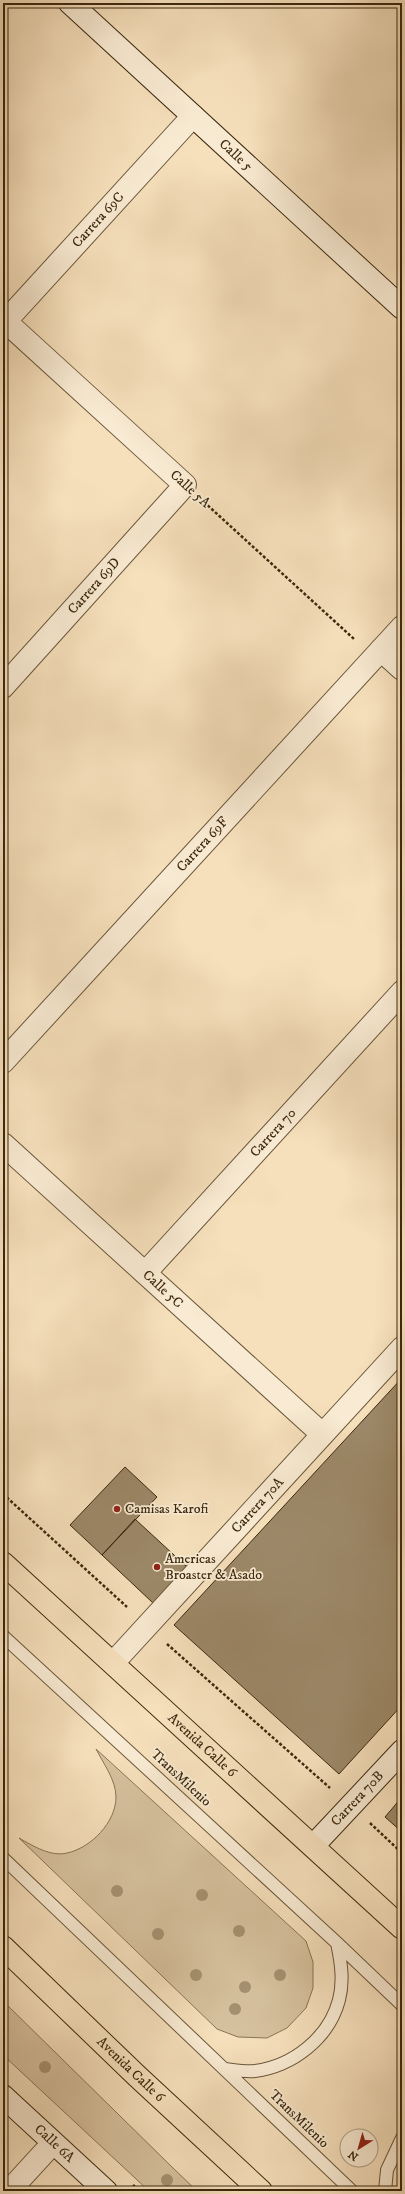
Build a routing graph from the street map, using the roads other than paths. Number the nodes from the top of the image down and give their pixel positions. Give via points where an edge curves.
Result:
1 (70, 3) edge
2 (193, 116) junction
3 (402, 308) edge
4 (4, 323) edge
5 (185, 484) joint
6 (402, 627) edge
7 (377, 654) junction
8 (402, 669) edge
9 (3, 687) edge
10 (402, 992) edge
11 (3, 1062) edge
12 (3, 1144) edge
13 (145, 1273) junction
14 (402, 1348) edge
15 (322, 1434) junction
16 (3, 1563) edge
17 (3, 1636) edge
18 (113, 1663) junction
19 (402, 1751) edge
20 (313, 1846) junction
21 (3, 1858) edge
22 (402, 1928) edge
23 (337, 1943) junction
24 (3, 1947) edge
25 (402, 2005) edge
26 (225, 2069) junction
27 (3, 2096) edge
28 (402, 2138) edge
29 (53, 2143) junction
30 (9, 2191) edge
31 (106, 2191) edge
32 (261, 2191) edge
33 (352, 2191) edge
34 (385, 2191) edge

1 - 2 street, Calle 5
2 - 3 street, Calle 5
2 - 4 street, Carrera 69C
4 - 5 street, Calle 5A
5 - 9 street, Carrera 69D
6 - 7 street, Carrera 69F
7 - 8 street
7 - 11 street, Carrera 69F
10 - 13 street, Carrera 70
12 - 13 street, Calle 5C
13 - 15 street, Calle 5C
14 - 15 street, Carrera 70A
15 - 18 street, Carrera 70A
16 - 18 highway, Avenida Calle 6
17 - 23 lane, TransMilenio
18 - 20 highway, Avenida Calle 6
19 - 20 street, Carrera 70B
20 - 22 highway, Avenida Calle 6
21 - 26 lane, TransMilenio
23 - 25 lane, TransMilenio
23 - 26 lane, TransMilenio via 342,1971 339,2000 327,2027 308,2049 283,2064 254,2071
24 - 32 highway, Avenida Calle 6
26 - 33 lane, TransMilenio
27 - 29 street, Calle 6A
28 - 34 lane via 387,2170
29 - 30 street
29 - 31 street, Calle 6A

